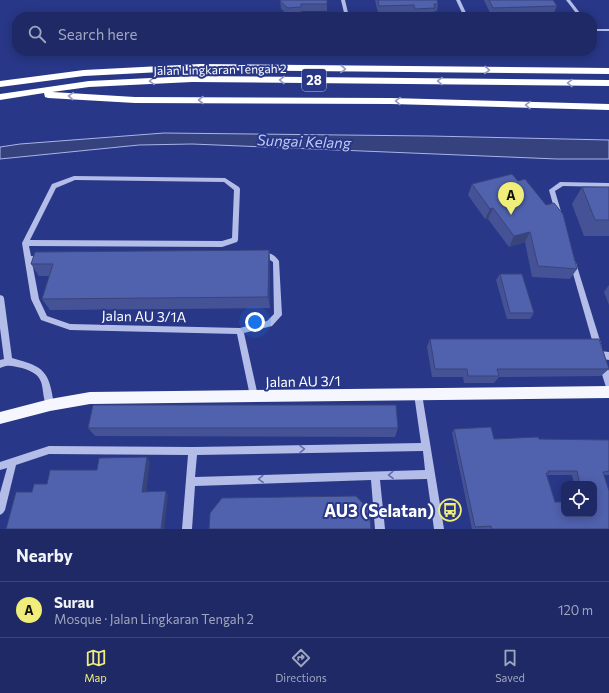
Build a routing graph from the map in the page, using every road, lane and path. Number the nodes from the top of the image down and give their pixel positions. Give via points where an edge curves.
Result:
1 (343, 0) edge
2 (458, 0) edge
3 (568, 0) edge
4 (346, 12) edge
5 (464, 12) edge
6 (577, 12) edge
7 (597, 30) edge
8 (609, 30) edge
9 (609, 71) edge
10 (609, 83) edge
11 (0, 84) edge
12 (19, 94) junction
13 (0, 97) edge
14 (609, 107) edge
15 (609, 185) edge
16 (562, 225) edge
17 (26, 243) junction
18 (254, 255) edge
19 (572, 258) edge
20 (27, 259) junction
21 (51, 259) edge
22 (0, 298) edge
23 (240, 331) junction
24 (600, 355) junction
25 (609, 356) edge
26 (8, 361) junction
27 (0, 364) edge
28 (609, 384) edge
29 (609, 392) edge
30 (418, 394) junction
31 (254, 396) junction
32 (50, 405) junction
33 (0, 418) edge
34 (426, 447) junction
35 (194, 450) junction
36 (13, 461) junction
37 (0, 466) edge
38 (430, 474) junction
39 (375, 476) junction
40 (191, 482) junction
41 (0, 510) edge
42 (187, 529) edge
43 (380, 529) edge
44 (439, 529) edge

1 - 4 street
2 - 5 street
3 - 6 street
7 - 8 street
11 -> 9 highway, Jalan Lingkaran Tengah 2 / 28 via 84,73 200,67
10 -> 12 highway, Jalan Lingkaran Tengah 2 / 28 via 192,79 89,84
12 - 13 highway, Jalan Lingkaran Tengah 2 / 28
14 -> 12 highway via 391,101 135,100
15 - 16 street via 562,184 552,190
17 - 17 street via 222,244 235,240 237,189 225,180 74,178 54,186
17 - 20 street, Jalan AU 3/1A
18 - 23 street, Jalan AU 3/1A via 269,255 276,261 278,314 269,324
19 - 24 street
20 - 21 street
20 - 23 street, Jalan AU 3/1A via 35,299 44,318 70,327
22 - 26 street
23 - 31 street
24 - 25 street
24 - 28 street
26 - 27 street
26 - 32 street via 36,368 47,381
29 - 30 main road, Jalan AU 3/1
30 - 31 main road, Jalan AU 3/1
30 - 34 street
31 - 32 main road, Jalan AU 3/1 via 90,398
32 - 33 main road, Jalan AU 3/1
35 -> 34 street
34 - 38 street
35 - 36 street via 49,450
35 - 40 street
36 - 37 street
36 - 41 street
38 -> 39 street
38 - 44 street
39 -> 40 street
39 - 43 street
40 - 42 street

